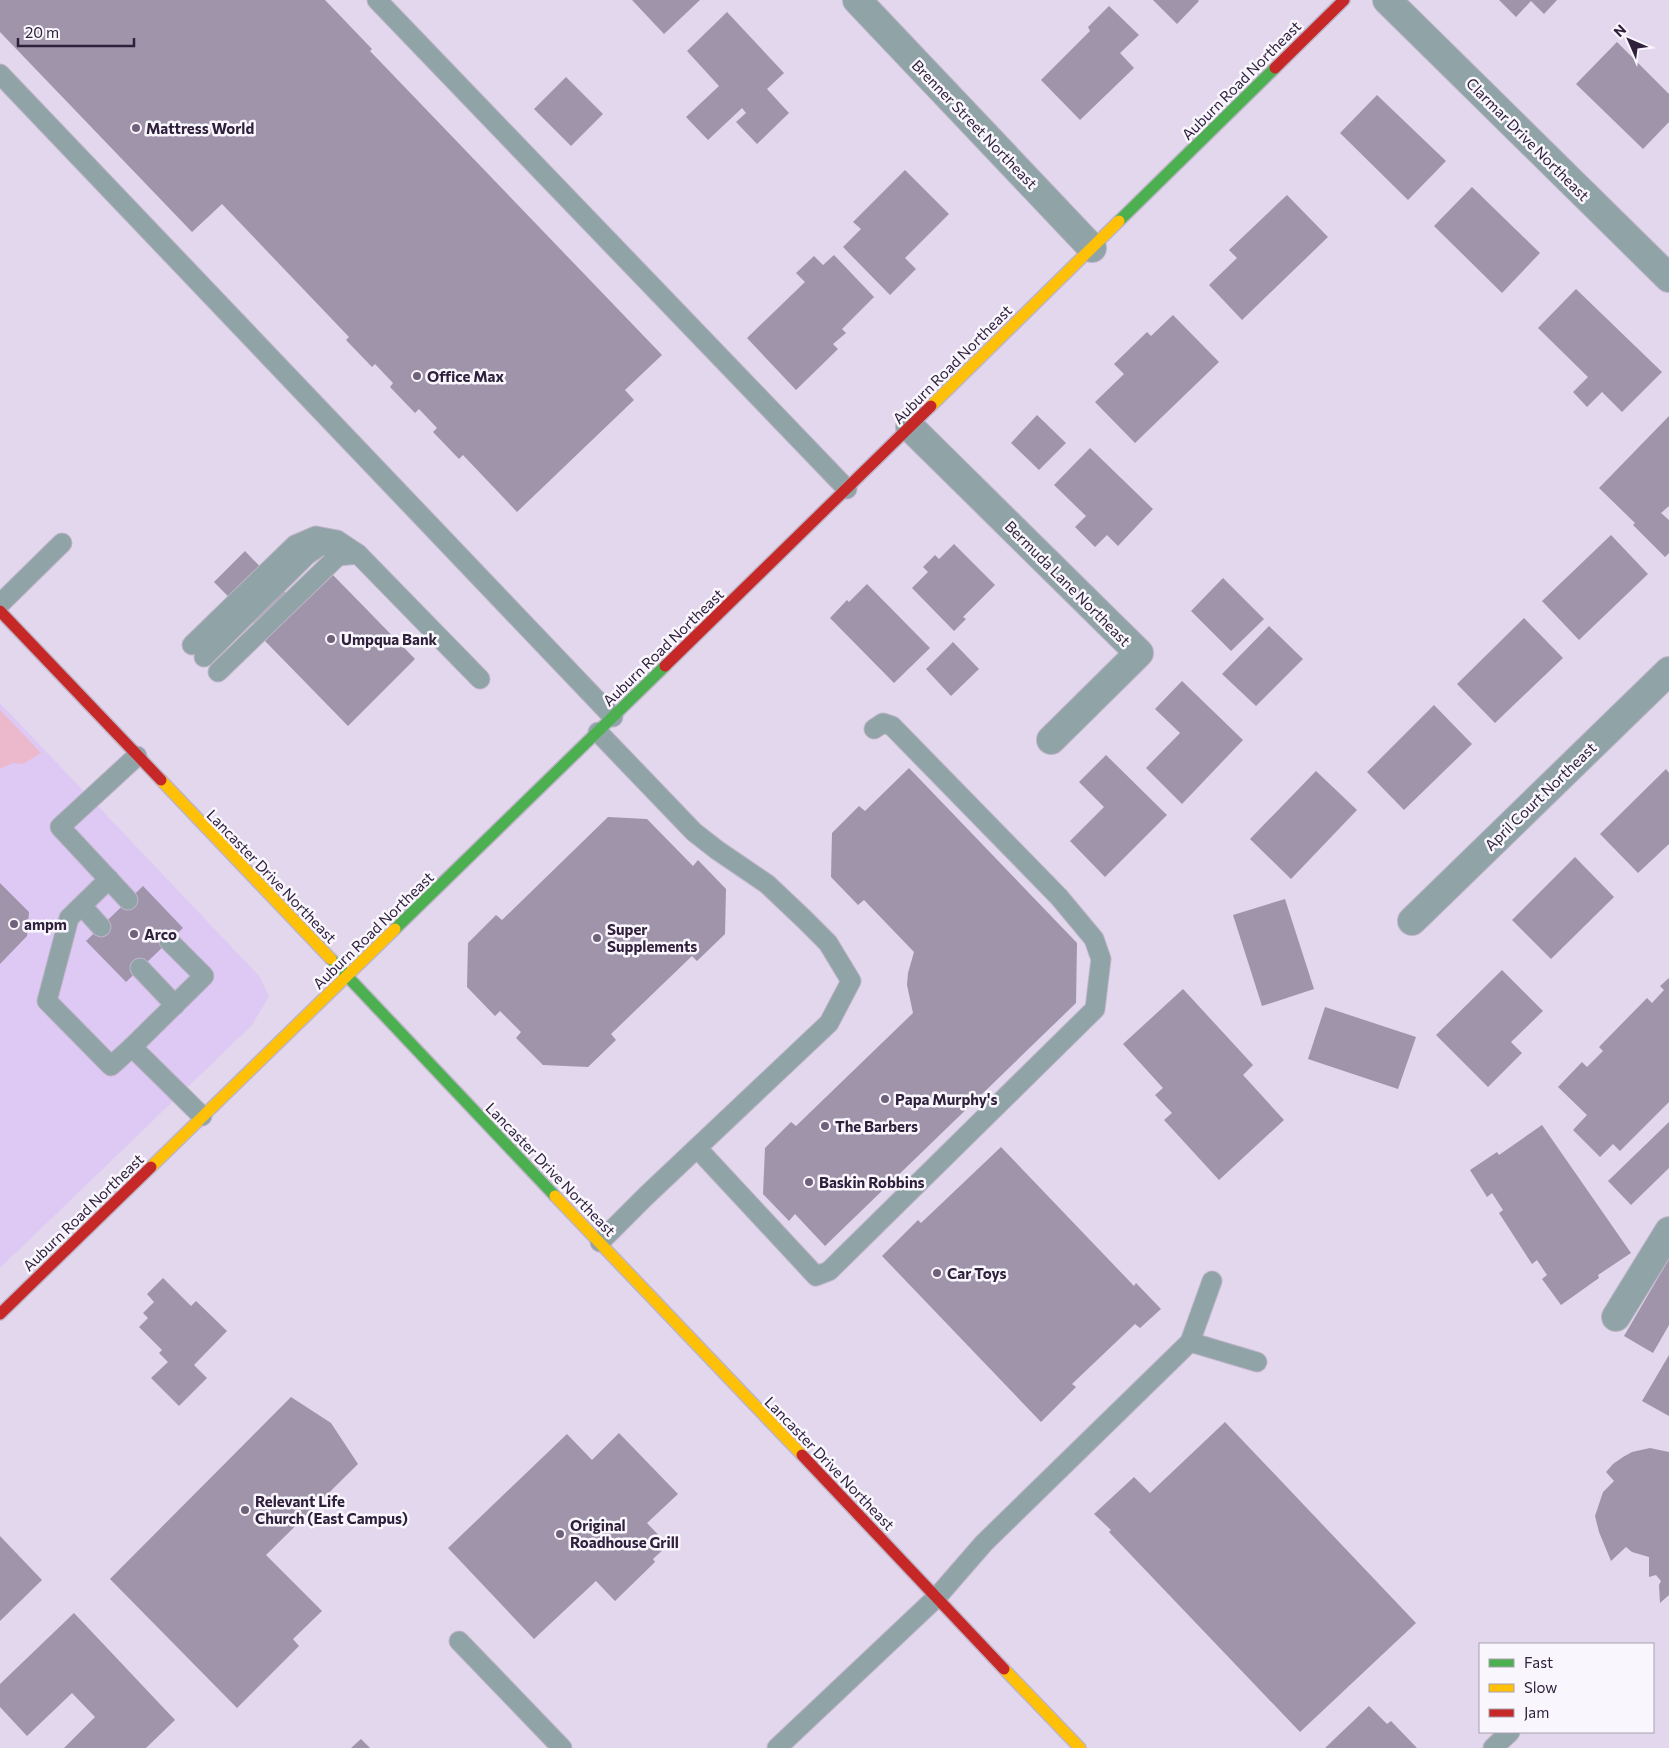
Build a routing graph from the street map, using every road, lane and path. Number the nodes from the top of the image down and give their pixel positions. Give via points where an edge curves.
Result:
1 (377, 0) edge
2 (857, 0) edge
3 (1344, 0) edge
4 (1388, 0) edge
5 (0, 74) edge
6 (1092, 248) junction
7 (1669, 278) edge
8 (910, 427) junction
9 (847, 489) junction
10 (62, 543) dead end
11 (358, 554) junction
12 (0, 604) edge
13 (0, 611) edge
14 (198, 651) dead end
15 (1669, 671) edge
16 (218, 672) dead end
17 (480, 679) dead end
18 (612, 717) junction
19 (874, 729) dead end
20 (598, 732) junction
21 (1051, 740) dead end
22 (136, 756) junction
23 (109, 879) junction
24 (128, 900) dead end
25 (82, 906) junction
26 (1412, 921) dead end
27 (101, 926) dead end
28 (169, 942) dead end
29 (140, 968) dead end
30 (347, 976) junction
31 (174, 1005) junction
32 (132, 1046) junction
33 (202, 1116) junction
34 (697, 1148) junction
35 (1669, 1231) edge
36 (600, 1242) junction
37 (1212, 1281) dead end
38 (0, 1314) edge
39 (1616, 1317) dead end
40 (1190, 1342) junction
41 (1257, 1362) dead end
42 (937, 1597) junction
43 (459, 1640) dead end
44 (1509, 1733) edge
45 (562, 1748) edge
46 (777, 1748) edge
47 (1080, 1748) edge
48 (1494, 1748) edge

1 - 9 lane
2 - 6 street, Brenner Street Northeast
3 - 6 street, Auburn Road Northeast
4 - 7 street, Clarmar Drive Northeast
5 - 18 lane
6 - 8 street, Auburn Road Northeast
8 - 9 street, Auburn Road Northeast
8 - 21 street, Bermuda Lane Northeast via 1139,653
9 - 18 street, Auburn Road Northeast
10 - 12 lane
11 - 14 lane via 337,540 316,536 295,545
11 - 16 lane via 338,556
11 - 17 lane
13 - 22 street, Lancaster Drive Northeast
15 - 26 street, April Court Northeast
18 - 20 street, Auburn Road Northeast
19 - 34 lane via 883,723 892,726 1059,897 1094,939 1101,959 1094,1009 829,1271 816,1276
20 - 30 street, Auburn Road Northeast
20 - 34 lane via 694,832 767,884 804,919 828,944 850,980 829,1023
22 - 23 lane via 60,827
22 - 30 street, Lancaster Drive Northeast
23 - 24 lane
23 - 25 lane
25 - 27 lane
25 - 32 lane via 69,918 48,1001 111,1066
28 - 31 lane via 204,976
29 - 31 lane
30 - 33 street, Auburn Road Northeast
30 - 36 street, Lancaster Drive Northeast
31 - 32 lane
32 - 33 lane
33 - 38 street, Auburn Road Northeast
34 - 36 lane
35 - 39 street
36 - 42 street, Lancaster Drive Northeast
37 - 40 lane
40 - 41 lane
40 - 42 lane via 998,1529
42 - 46 lane
42 - 47 street, Lancaster Drive Northeast
43 - 45 lane
44 - 48 lane

